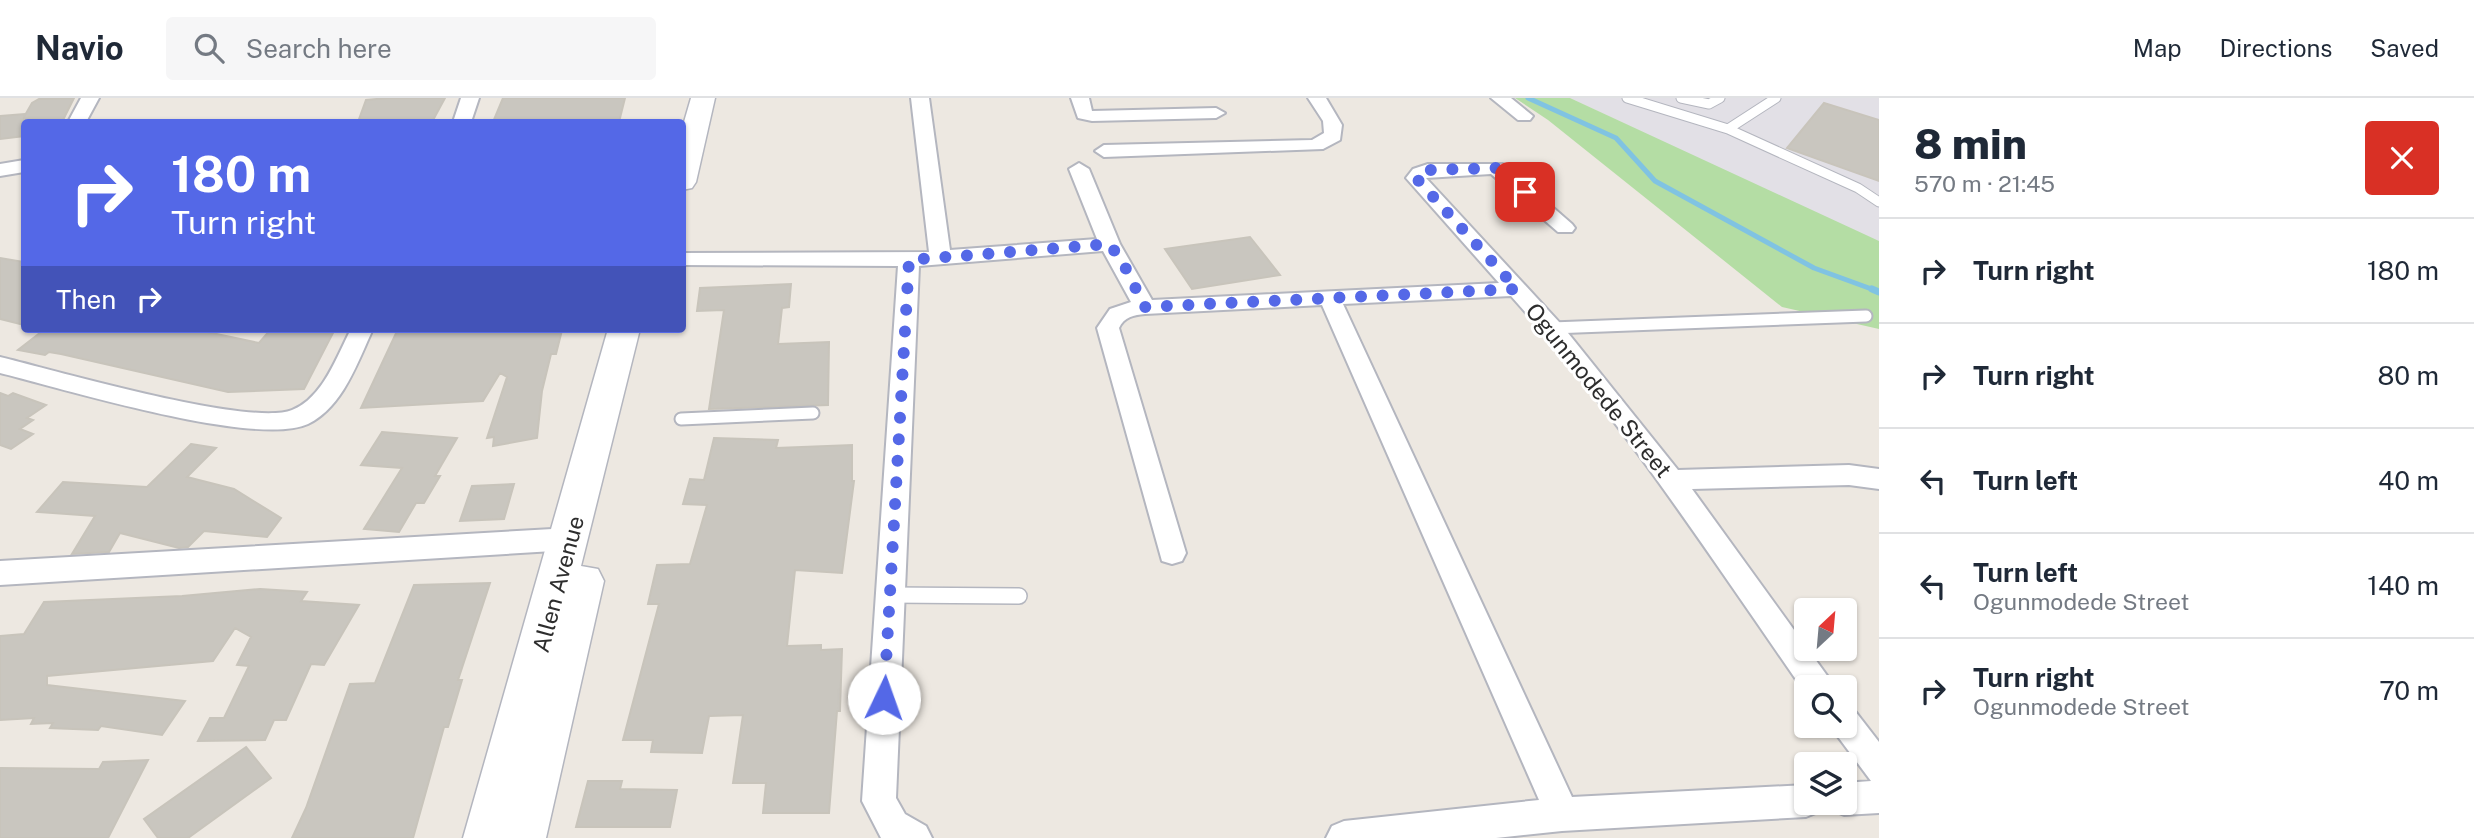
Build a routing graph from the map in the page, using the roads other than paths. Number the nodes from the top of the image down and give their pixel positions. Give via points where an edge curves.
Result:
1 (90, 98) edge
2 (470, 98) edge
3 (685, 98) edge
4 (703, 98) edge
5 (920, 98) edge
6 (1080, 98) edge
7 (1317, 98) edge
8 (1500, 98) edge
9 (1627, 98) edge
10 (1681, 98) edge
11 (1720, 98) edge
12 (1776, 98) edge
13 (1216, 113) dead end
14 (1524, 116) dead end
15 (79, 119) edge
16 (462, 119) edge
17 (679, 119) edge
18 (1728, 130) junction
19 (1104, 151) dead end
20 (686, 165) edge
21 (21, 166) edge
22 (1079, 169) dead end
23 (0, 170) edge
24 (1879, 202) edge
25 (1565, 228) dead end
26 (1110, 244) junction
27 (940, 258) junction
28 (686, 260) edge
29 (909, 260) junction
30 (1517, 289) junction
31 (1329, 297) junction
32 (1145, 307) junction
33 (1866, 316) dead end
34 (1552, 328) junction
35 (360, 333) edge
36 (623, 333) edge
37 (645, 333) edge
38 (0, 365) edge
39 (316, 407) joint
40 (813, 414) dead end
41 (681, 419) dead end
42 (1879, 479) edge
43 (1671, 481) junction
44 (570, 539) junction
45 (1172, 553) dead end
46 (0, 573) edge
47 (889, 595) junction
48 (1019, 596) dead end
49 (1812, 675) edge
50 (1856, 738) edge
51 (1879, 769) edge
52 (1879, 797) edge
53 (1857, 798) edge
54 (1794, 802) edge
55 (1562, 814) junction
56 (488, 838) edge
57 (521, 838) edge
58 (914, 838) edge
59 (1344, 838) edge

1 - 15 street
2 - 16 street
3 - 17 main road
4 - 20 main road
5 - 27 street
6 - 13 street via 1084,114 1091,116
7 - 19 street via 1335,129 1333,136 1316,145
8 - 14 street
9 - 18 lane
10 - 11 lane via 1709,104
12 - 18 lane
18 - 24 lane via 1858,188
21 - 23 street
22 - 26 street
25 - 30 street, Ogunmodede Street via 1496,168 1420,173 1416,178
26 - 27 street
26 - 32 street
27 - 29 street
28 - 29 street
29 - 47 street
30 - 31 street
30 - 34 street, Ogunmodede Street
31 - 32 street
31 - 55 street
32 - 45 street via 1119,313 1108,328
33 - 34 lane
34 - 43 street, Ogunmodede Street
35 - 39 street via 328,395
36 - 44 main road, Allen Avenue
37 - 57 main road, Allen Avenue
38 - 39 street via 245,420 296,419
40 - 41 lane
42 - 43 street via 1849,475
43 - 49 street, Ogunmodede Street
44 - 46 street
44 - 56 main road, Allen Avenue
47 - 48 lane
47 - 58 street via 879,801 893,826
50 - 51 street
52 - 53 street
54 - 55 street
55 - 59 street

